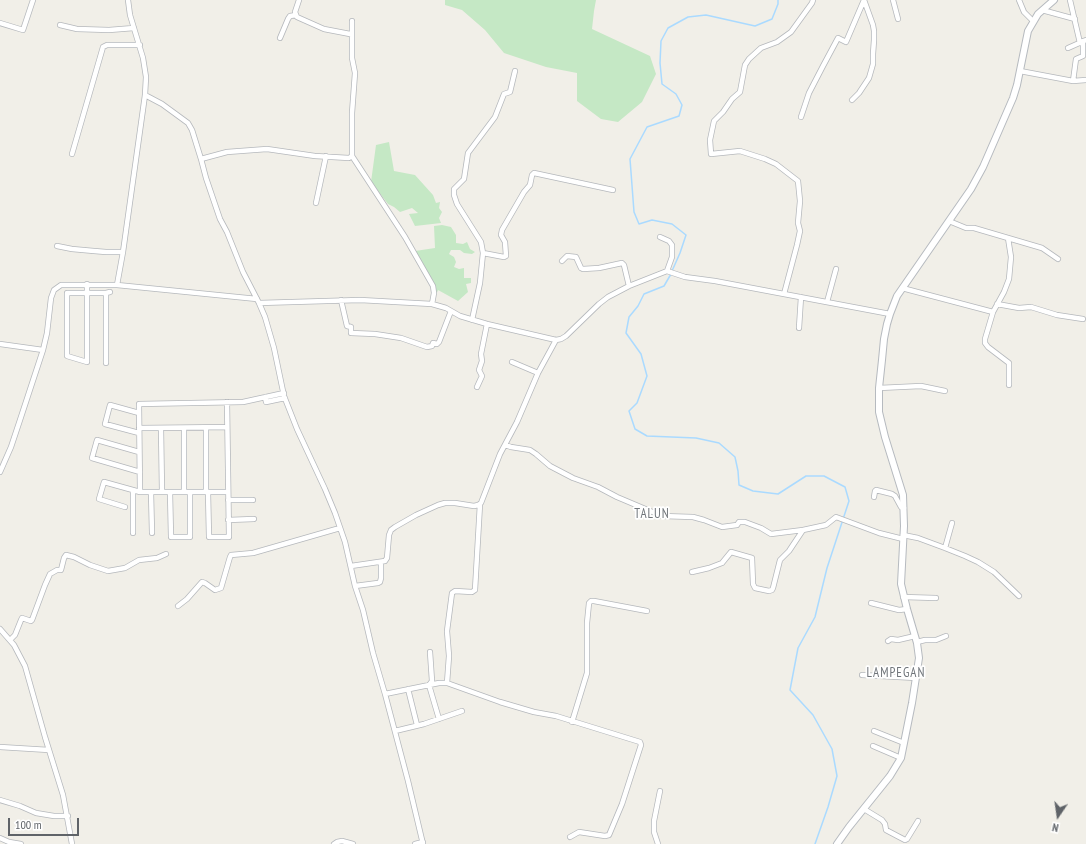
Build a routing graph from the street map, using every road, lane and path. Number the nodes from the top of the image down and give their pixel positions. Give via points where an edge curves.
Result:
1 (33, 0) edge
2 (128, 0) edge
3 (299, 0) edge
4 (813, 0) edge
5 (864, 0) edge
6 (893, 0) edge
7 (1019, 0) edge
8 (1054, 0) edge
9 (1070, 0) edge
10 (1042, 10) junction
11 (296, 15) junction
12 (898, 19) dead end
13 (1075, 19) junction
14 (352, 21) dead end
15 (1033, 21) junction
16 (0, 23) edge
17 (60, 25) dead end
18 (134, 28) junction
19 (352, 35) junction
20 (280, 38) dead end
21 (1083, 41) edge
22 (140, 46) junction
23 (1068, 48) dead end
24 (515, 71) dead end
25 (1020, 71) junction
26 (1086, 80) edge
27 (1073, 81) junction
28 (145, 95) junction
29 (852, 100) dead end
30 (801, 117) dead end
31 (72, 154) dead end
32 (326, 156) junction
33 (352, 156) junction
34 (201, 159) junction
35 (613, 190) dead end
36 (316, 203) dead end
37 (949, 221) junction
38 (660, 237) dead end
39 (1008, 238) junction
40 (57, 246) dead end
41 (123, 252) junction
42 (483, 253) junction
43 (1058, 259) dead end
44 (562, 261) dead end
45 (836, 269) dead end
46 (669, 271) junction
47 (87, 284) junction
48 (117, 285) junction
49 (629, 286) junction
50 (902, 288) junction
51 (87, 293) junction
52 (784, 294) junction
53 (801, 297) junction
54 (341, 300) junction
55 (258, 301) junction
56 (826, 302) junction
57 (432, 304) junction
58 (997, 304) junction
59 (451, 311) junction
60 (993, 312) junction
61 (890, 314) junction
62 (1083, 319) dead end
63 (472, 320) junction
64 (487, 324) junction
65 (799, 328) dead end
66 (556, 340) junction
67 (0, 344) edge
68 (43, 350) junction
69 (512, 362) dead end
70 (106, 363) dead end
71 (538, 373) junction
72 (1009, 385) dead end
73 (477, 387) dead end
74 (879, 388) junction
75 (945, 390) dead end
76 (284, 393) junction
77 (264, 397) junction
78 (285, 398) junction
79 (227, 402) junction
80 (139, 413) junction
81 (227, 427) junction
82 (161, 428) junction
83 (184, 428) junction
84 (206, 428) junction
85 (139, 431) junction
86 (505, 445) junction
87 (139, 452) junction
88 (0, 472) edge
89 (140, 472) junction
90 (133, 491) junction
91 (140, 492) junction
92 (151, 492) junction
93 (162, 492) junction
94 (170, 492) junction
95 (187, 492) junction
96 (207, 492) junction
97 (228, 492) junction
98 (874, 498) dead end
99 (228, 500) junction
100 (253, 500) dead end
101 (480, 504) junction
102 (126, 507) dead end
103 (904, 508) junction
104 (254, 519) dead end
105 (228, 520) junction
106 (952, 523) dead end
107 (340, 528) junction
108 (802, 530) junction
109 (133, 533) dead end
110 (152, 533) dead end
111 (903, 537) junction
112 (945, 548) junction
113 (166, 554) dead end
114 (381, 562) junction
115 (351, 566) junction
116 (692, 572) dead end
117 (355, 586) junction
118 (1019, 596) dead end
119 (903, 597) junction
120 (936, 598) dead end
121 (871, 603) dead end
122 (178, 606) dead end
123 (907, 609) junction
124 (647, 611) dead end
125 (0, 629) edge
126 (946, 636) dead end
127 (916, 639) junction
128 (10, 640) junction
129 (888, 641) dead end
130 (430, 652) dead end
131 (862, 675) dead end
132 (916, 678) junction
133 (448, 683) junction
134 (429, 685) junction
135 (408, 689) junction
136 (385, 694) junction
137 (462, 711) dead end
138 (439, 719) junction
139 (572, 722) junction
140 (418, 725) junction
141 (395, 731) junction
142 (874, 731) dead end
143 (904, 743) junction
144 (873, 746) dead end
145 (0, 747) edge
146 (49, 750) junction
147 (901, 758) junction
148 (660, 791) dead end
149 (0, 800) edge
150 (864, 810) junction
151 (68, 816) junction
152 (918, 821) dead end
153 (570, 836) dead end
154 (0, 838) edge
155 (423, 843) edge
156 (21, 844) edge
157 (72, 844) edge
158 (334, 844) edge
159 (353, 844) edge
160 (415, 844) edge
161 (658, 844) edge
162 (838, 844) edge

1 - 16 street via 23,30
2 - 18 street
3 - 11 street
4 - 52 street via 791,32 761,48 749,59 745,65 740,92 714,121 710,140 711,154 740,151 776,164 798,181 800,231
5 - 29 street via 874,31 873,64 869,78
5 - 30 street via 846,42 838,38 822,66
6 - 12 street
7 - 15 street via 1024,12
8 - 10 main road
9 - 13 street
10 - 13 street
10 - 15 main road
11 - 19 street via 324,29
11 - 20 street via 290,16
13 - 21 street
14 - 19 street
15 - 25 main road via 1027,35
17 - 18 street via 77,29
18 - 22 street
19 - 33 street via 355,78
21 - 23 street
21 - 27 street via 1083,56 1076,60
22 - 28 street via 146,77
22 - 31 street via 103,47
24 - 42 street via 510,91 505,93 494,119 468,153 464,178 454,190 457,204 481,242
25 - 27 street
25 - 37 main road via 1013,98 977,180
26 - 27 street
28 - 34 street via 188,123
28 - 41 street
32 - 33 street
32 - 34 street via 267,149 227,152
32 - 36 street
33 - 57 street via 405,237 433,286 435,291
34 - 55 street via 220,219
35 - 42 street via 534,173 530,185 502,230 506,256
37 - 39 street via 966,228
37 - 50 main road
38 - 46 street via 669,240 672,245
39 - 43 street via 1042,248
39 - 58 street via 1011,257 1009,279
40 - 41 street
41 - 48 street
42 - 63 street
44 - 49 street via 567,256 576,257 583,269 622,263
45 - 56 street
46 - 49 street
46 - 52 street via 685,277
47 - 48 street
47 - 51 street
47 - 68 street via 61,284 54,290
48 - 55 street
49 - 66 street via 603,301 569,333
50 - 60 street
50 - 61 main road
51 - 51 street via 67,293 67,356 87,362
51 - 70 street via 108,292
52 - 53 street
53 - 56 street
53 - 65 street
54 - 55 street
54 - 57 street
54 - 59 street via 351,333 401,338 427,348 439,342
55 - 76 street via 273,343
56 - 61 street
57 - 59 street
58 - 60 street
58 - 62 street via 1019,308 1031,307
59 - 63 street
60 - 72 street via 985,342 1008,363
61 - 74 main road via 884,339
63 - 64 street
64 - 66 street
64 - 73 street via 479,370 482,376
66 - 71 street
67 - 68 street
68 - 88 street via 11,447
69 - 71 street
71 - 86 street
74 - 75 street via 921,386
74 - 103 main road via 879,412 888,450 902,490
76 - 77 street
76 - 78 street
77 - 78 street via 266,402
77 - 79 street via 243,402
78 - 107 street
79 - 80 street via 139,404
79 - 81 street
80 - 85 street
80 - 85 street via 110,405 105,424
81 - 84 street
81 - 97 street
82 - 83 street
82 - 85 street
82 - 93 street
83 - 84 street
83 - 95 street
84 - 96 street
85 - 87 street
86 - 101 street
86 - 108 street via 530,450 550,466 573,478 662,516 693,517 722,526 745,522 772,534
87 - 89 street
87 - 89 street via 97,440 92,458
89 - 91 street
90 - 91 street
90 - 102 street via 104,482 99,499
90 - 109 street
91 - 92 street
92 - 93 street
92 - 110 street
93 - 94 street
94 - 95 street
94 - 95 street via 170,537 190,537
95 - 96 street
96 - 97 street
96 - 105 street via 209,537 228,537
97 - 99 street
98 - 103 street via 876,490 892,494
99 - 100 street
99 - 105 street
101 - 114 street via 474,506 445,503 398,525 389,535 387,558
101 - 133 street via 475,590 452,593 447,630
103 - 111 main road
104 - 105 street
106 - 112 street
107 - 115 street
107 - 122 street via 255,553 231,556 222,587 218,590 202,582
108 - 111 street via 840,518 879,533
108 - 116 street via 780,560 770,591 753,586 751,558 731,552 722,563
111 - 112 street
111 - 119 main road via 900,580
112 - 118 street via 987,567
113 - 128 street via 108,571 66,555 61,570 50,574 32,620 22,618
114 - 115 street
114 - 117 street via 380,582
115 - 117 street
117 - 136 street
119 - 120 street
119 - 123 main road
121 - 123 street via 897,610
123 - 127 main road
124 - 139 street via 594,601 589,603 587,673
125 - 128 street
126 - 127 street via 939,639
127 - 129 street
127 - 132 main road via 919,658
128 - 146 street via 25,666
130 - 134 street via 432,680
131 - 132 street
132 - 143 main road
133 - 134 street
133 - 139 street via 500,702
134 - 135 street
134 - 138 street
135 - 136 street
135 - 140 street
136 - 141 street
137 - 138 street
138 - 140 street
139 - 153 street via 639,741 641,744 609,835 581,832
140 - 141 street
141 - 155 street
142 - 143 street
143 - 147 main road
144 - 147 street
145 - 146 street
146 - 151 street
147 - 150 main road
148 - 161 street via 654,821
149 - 151 street via 36,813
150 - 152 street via 882,820 886,830 905,840
150 - 162 main road
151 - 157 street
154 - 156 street
155 - 160 street
158 - 159 street via 342,841

